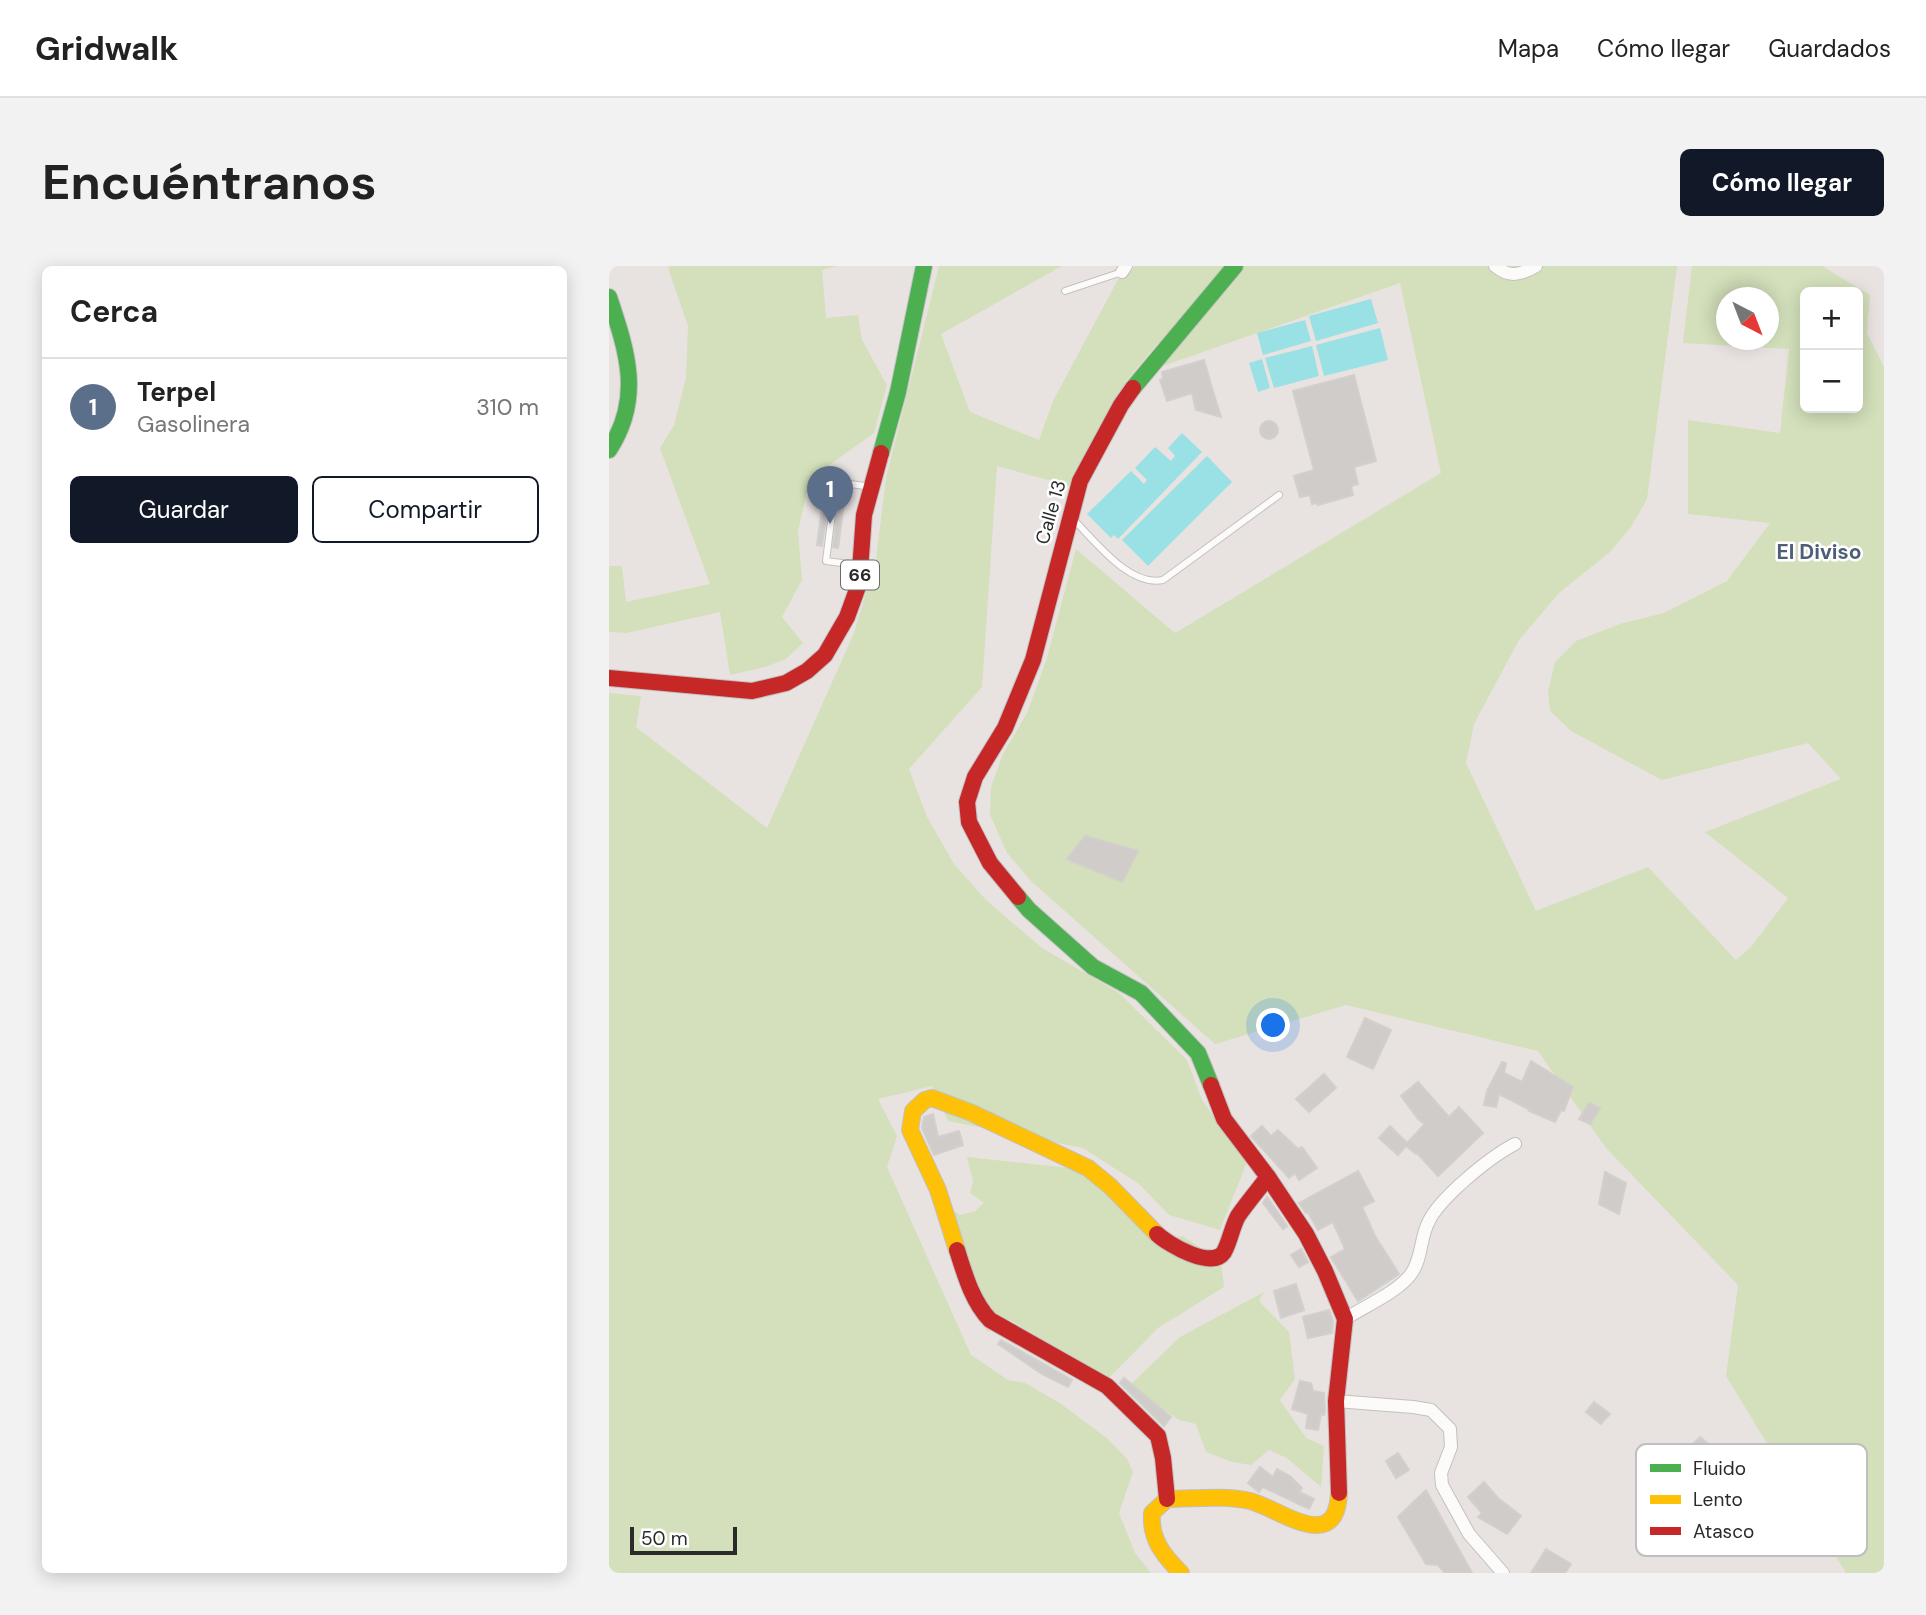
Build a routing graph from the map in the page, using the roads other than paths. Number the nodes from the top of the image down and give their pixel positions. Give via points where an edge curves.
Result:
1 (924, 266) edge
2 (1235, 266) edge
3 (1495, 266) edge
4 (1536, 266) edge
5 (1124, 269) edge
6 (1065, 291) dead end
7 (609, 297) edge
8 (609, 450) edge
9 (871, 487) junction
10 (1279, 495) dead end
11 (1070, 516) junction
12 (862, 566) junction
13 (609, 678) edge
14 (1515, 1144) dead end
15 (1268, 1177) junction
16 (1345, 1319) junction
17 (1336, 1401) junction
18 (1167, 1499) junction
19 (1181, 1573) edge
20 (1503, 1573) edge

1 - 9 main road, 66 via 898,392
2 - 11 main road, Calle 13 via 1121,405 1080,481
3 - 4 street via 1517,275
5 - 6 lane
7 - 8 main road via 629,388 625,419
9 - 12 main road, 66 via 864,514
9 - 12 lane via 837,482 826,561
10 - 11 lane via 1163,580 1155,581 1126,571
11 - 15 main road, Calle 13 via 1033,660 1005,728 975,777 967,802 969,822 990,863 1029,910 1093,967 1141,993 1198,1052 1224,1119
12 - 13 main road, 66 via 855,599 825,655 786,683 739,692
14 - 16 street via 1437,1207 1425,1228 1413,1272 1401,1285
15 - 16 main road via 1306,1234
15 - 18 main road via 1238,1217 1224,1251 1209,1260 1159,1237 1088,1168 1038,1143 932,1098 917,1106 911,1116 910,1130 938,1189 980,1308 1002,1328 1107,1386 1158,1436
16 - 17 main road
17 - 18 main road via 1339,1497 1334,1515 1324,1525 1300,1522 1251,1501
17 - 20 street via 1431,1410 1450,1429 1451,1447 1441,1473 1442,1485 1469,1534
18 - 19 main road via 1152,1513 1153,1540

